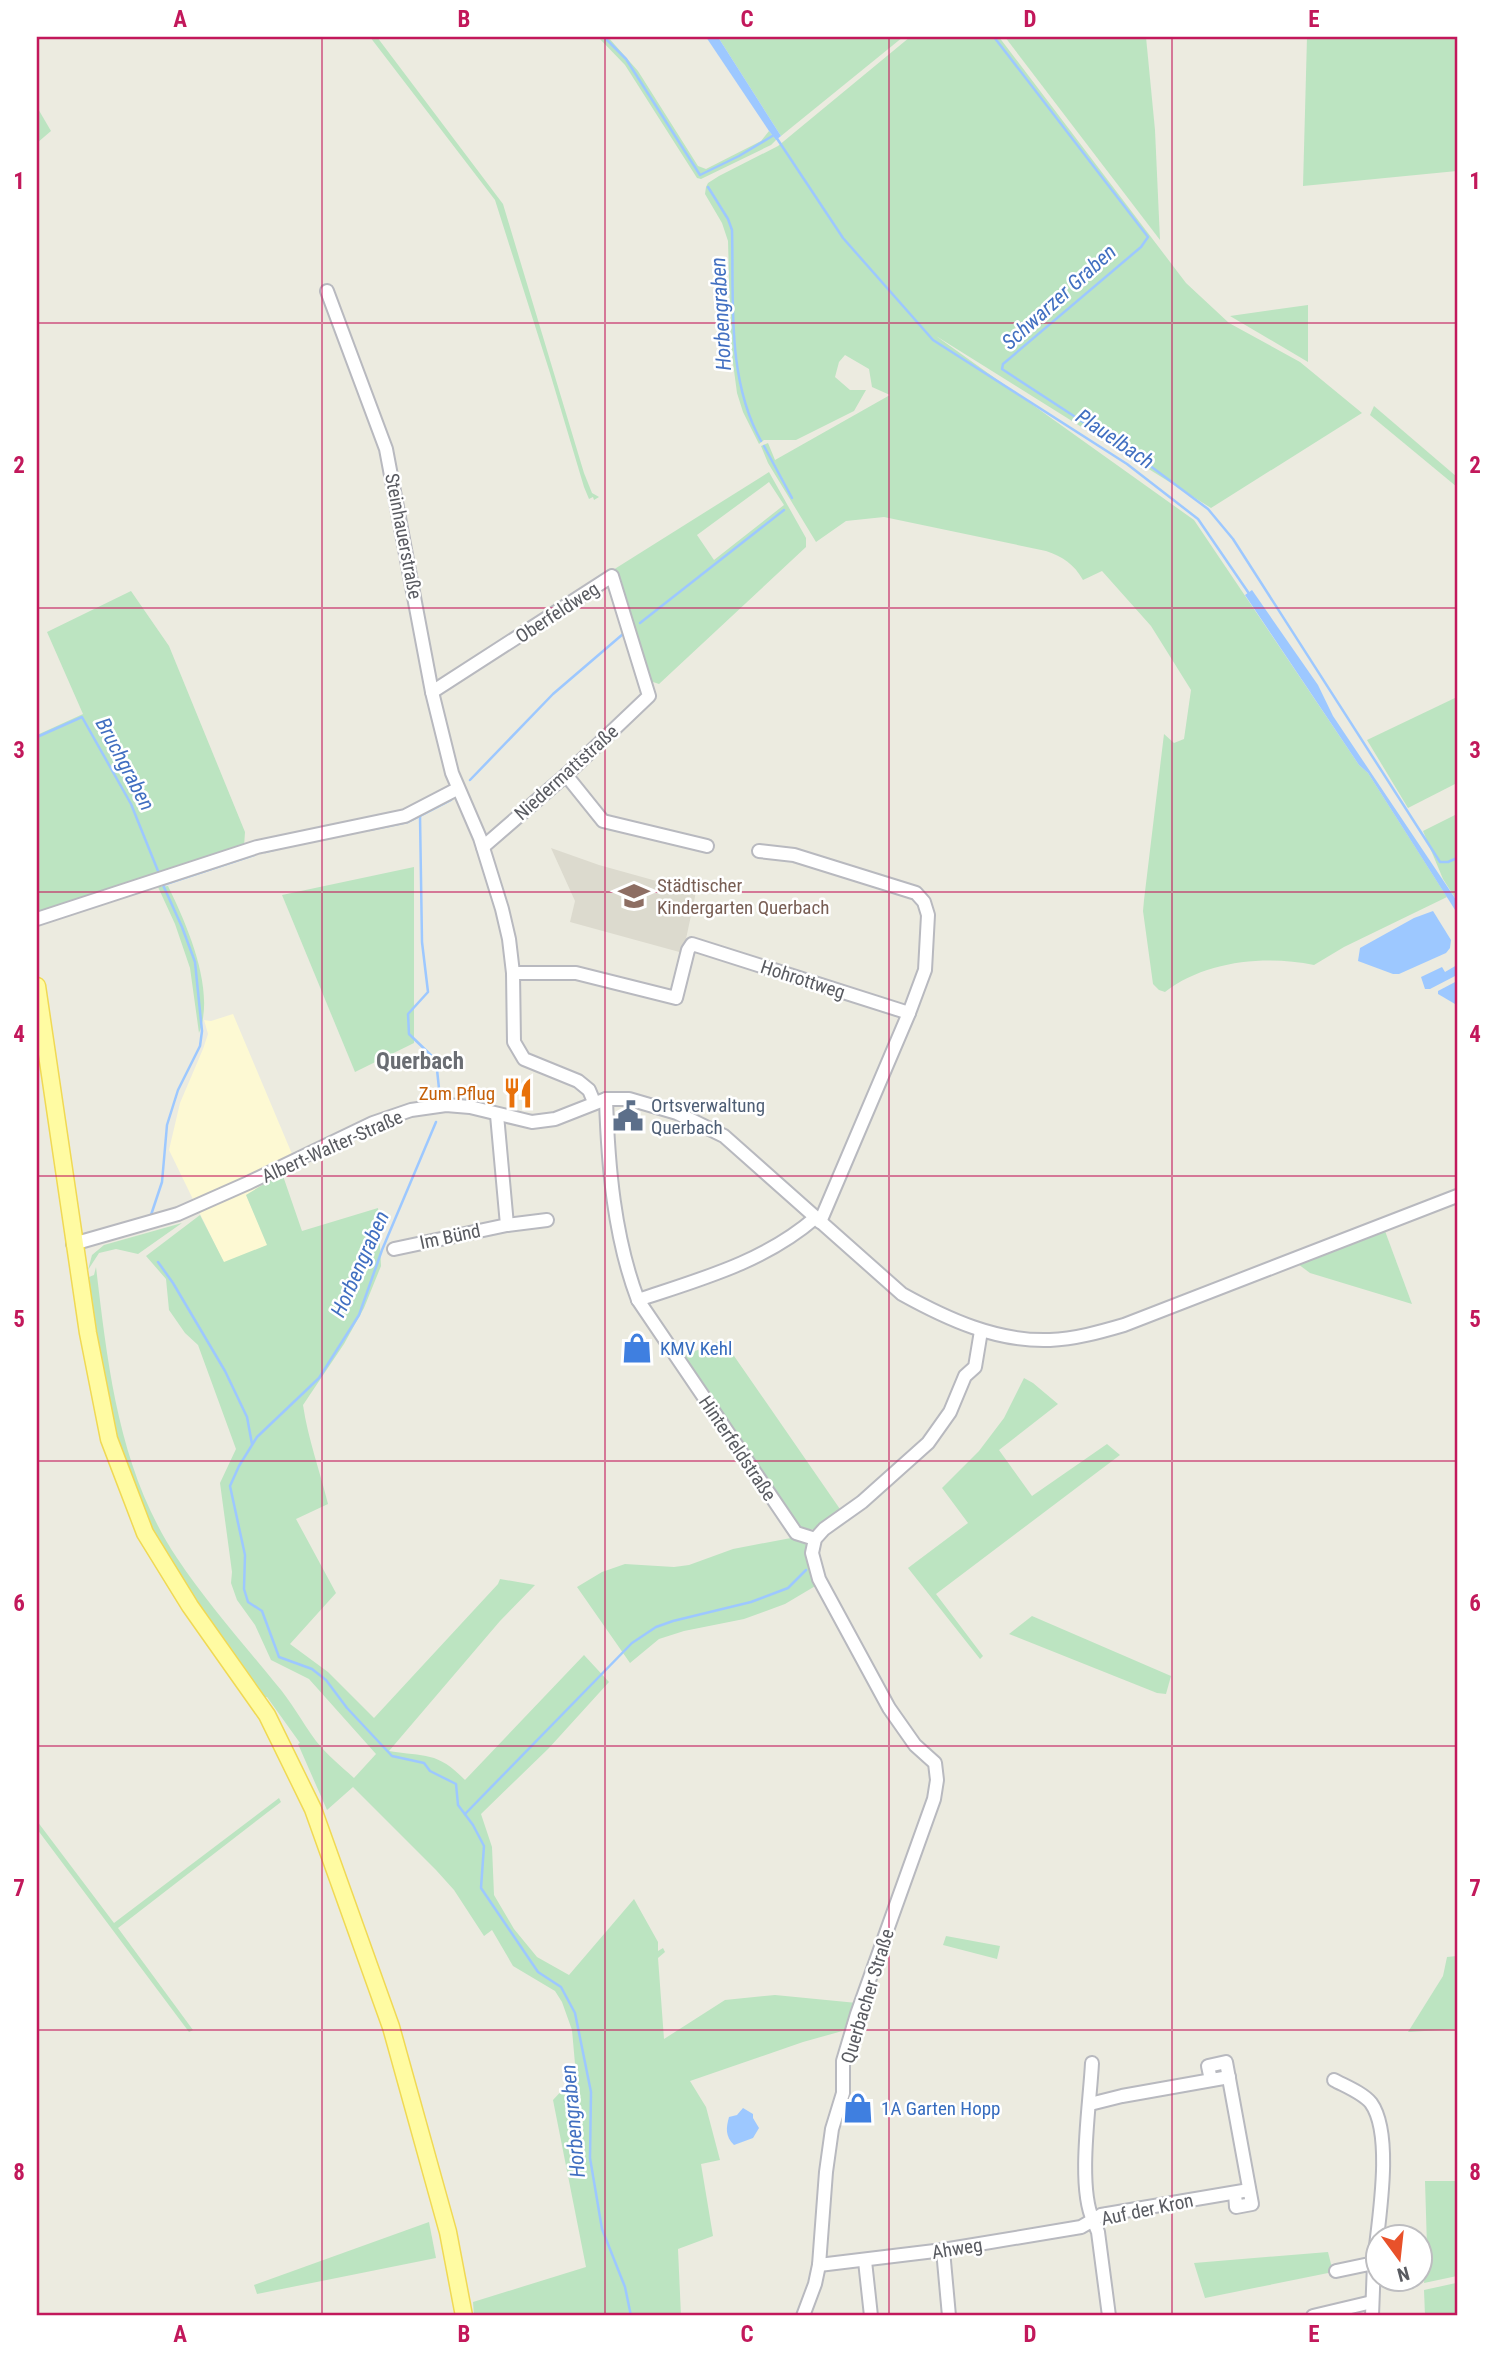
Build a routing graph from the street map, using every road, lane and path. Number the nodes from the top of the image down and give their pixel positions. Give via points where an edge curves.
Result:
1 (327, 291) dead end
2 (432, 692) junction
3 (649, 696) joint
4 (566, 775) junction
5 (457, 789) junction
6 (707, 846) dead end
7 (483, 847) junction
8 (760, 851) dead end
9 (37, 919) edge
10 (513, 973) junction
11 (37, 986) edge
12 (909, 1013) junction
13 (600, 1100) junction
14 (497, 1115) junction
15 (1457, 1196) edge
16 (547, 1220) dead end
17 (818, 1220) junction
18 (507, 1225) junction
19 (74, 1244) junction
20 (394, 1249) dead end
21 (638, 1300) junction
22 (981, 1331) junction
23 (815, 1539) junction
24 (1092, 2063) dead end
25 (1334, 2080) dead end
26 (1090, 2104) junction
27 (1093, 2220) junction
28 (1378, 2224) edge
29 (943, 2250) junction
30 (865, 2260) junction
31 (819, 2265) junction
32 (1364, 2265) edge
33 (1336, 2271) dead end
34 (1372, 2294) edge
35 (1372, 2302) junction
36 (464, 2316) edge
37 (803, 2316) edge
38 (871, 2316) edge
39 (949, 2316) edge
40 (1109, 2316) edge
41 (1313, 2316) edge
42 (1372, 2316) edge

1 - 2 street, Steinhauerstraße via 386,449
2 - 3 street, Oberfeldweg via 612,576
2 - 5 street, Steinhauerstraße
3 - 4 street, Niedermattstraße
4 - 6 street via 603,821
4 - 7 street, Niedermattstraße
5 - 7 street, Steinhauerstraße
5 - 9 street via 405,816 257,847
7 - 10 street, Steinhauerstraße via 502,909
8 - 12 street via 806,858 916,893 928,915 925,970
10 - 12 street, Hohrottweg via 576,973 676,998 692,944
10 - 13 street, Steinhauerstraße via 514,1042 524,1059 578,1081
11 - 19 main road
12 - 17 street
13 - 14 street, Albert-Walter-Straße via 555,1119 533,1122
13 - 17 street, Albert-Walter-Straße via 629,1099 701,1122 724,1136
13 - 21 street, Hinterfeldstraße via 614,1201
14 - 18 street, Im Bünd
14 - 19 street, Albert-Walter-Straße via 446,1105 411,1110 373,1123 178,1214
15 - 22 street, Albert-Walter-Straße via 1098,1332 1050,1340
16 - 18 street, Im Bünd
17 - 21 street via 768,1252 730,1269
17 - 22 street, Albert-Walter-Straße via 902,1294
18 - 20 street, Im Bünd
19 - 36 main road via 109,1439 145,1533 267,1716 313,1810 391,2027 448,2232
21 - 23 street, Hinterfeldstraße via 796,1533
22 - 23 street via 975,1367 965,1376 950,1412 928,1443
23 - 31 street, Querbacher Straße via 812,1553 819,1579 889,1708 915,1745 935,1763 937,1780 843,2061 843,2093 826,2172
24 - 26 street, Auf der Kron
25 - 28 street via 1370,2101 1382,2124
26 - 27 street, Auf der Kron via 1084,2186
26 - 27 street, Auf der Kron via 1229,2077 1249,2190
27 - 29 street, Ahweg via 1081,2227
27 - 40 street
29 - 30 street, Ahweg
29 - 39 street
30 - 31 street, Ahweg
30 - 38 street
31 - 37 street, Querbacher Straße
32 - 33 street
34 - 35 street
35 - 41 street
35 - 42 street

